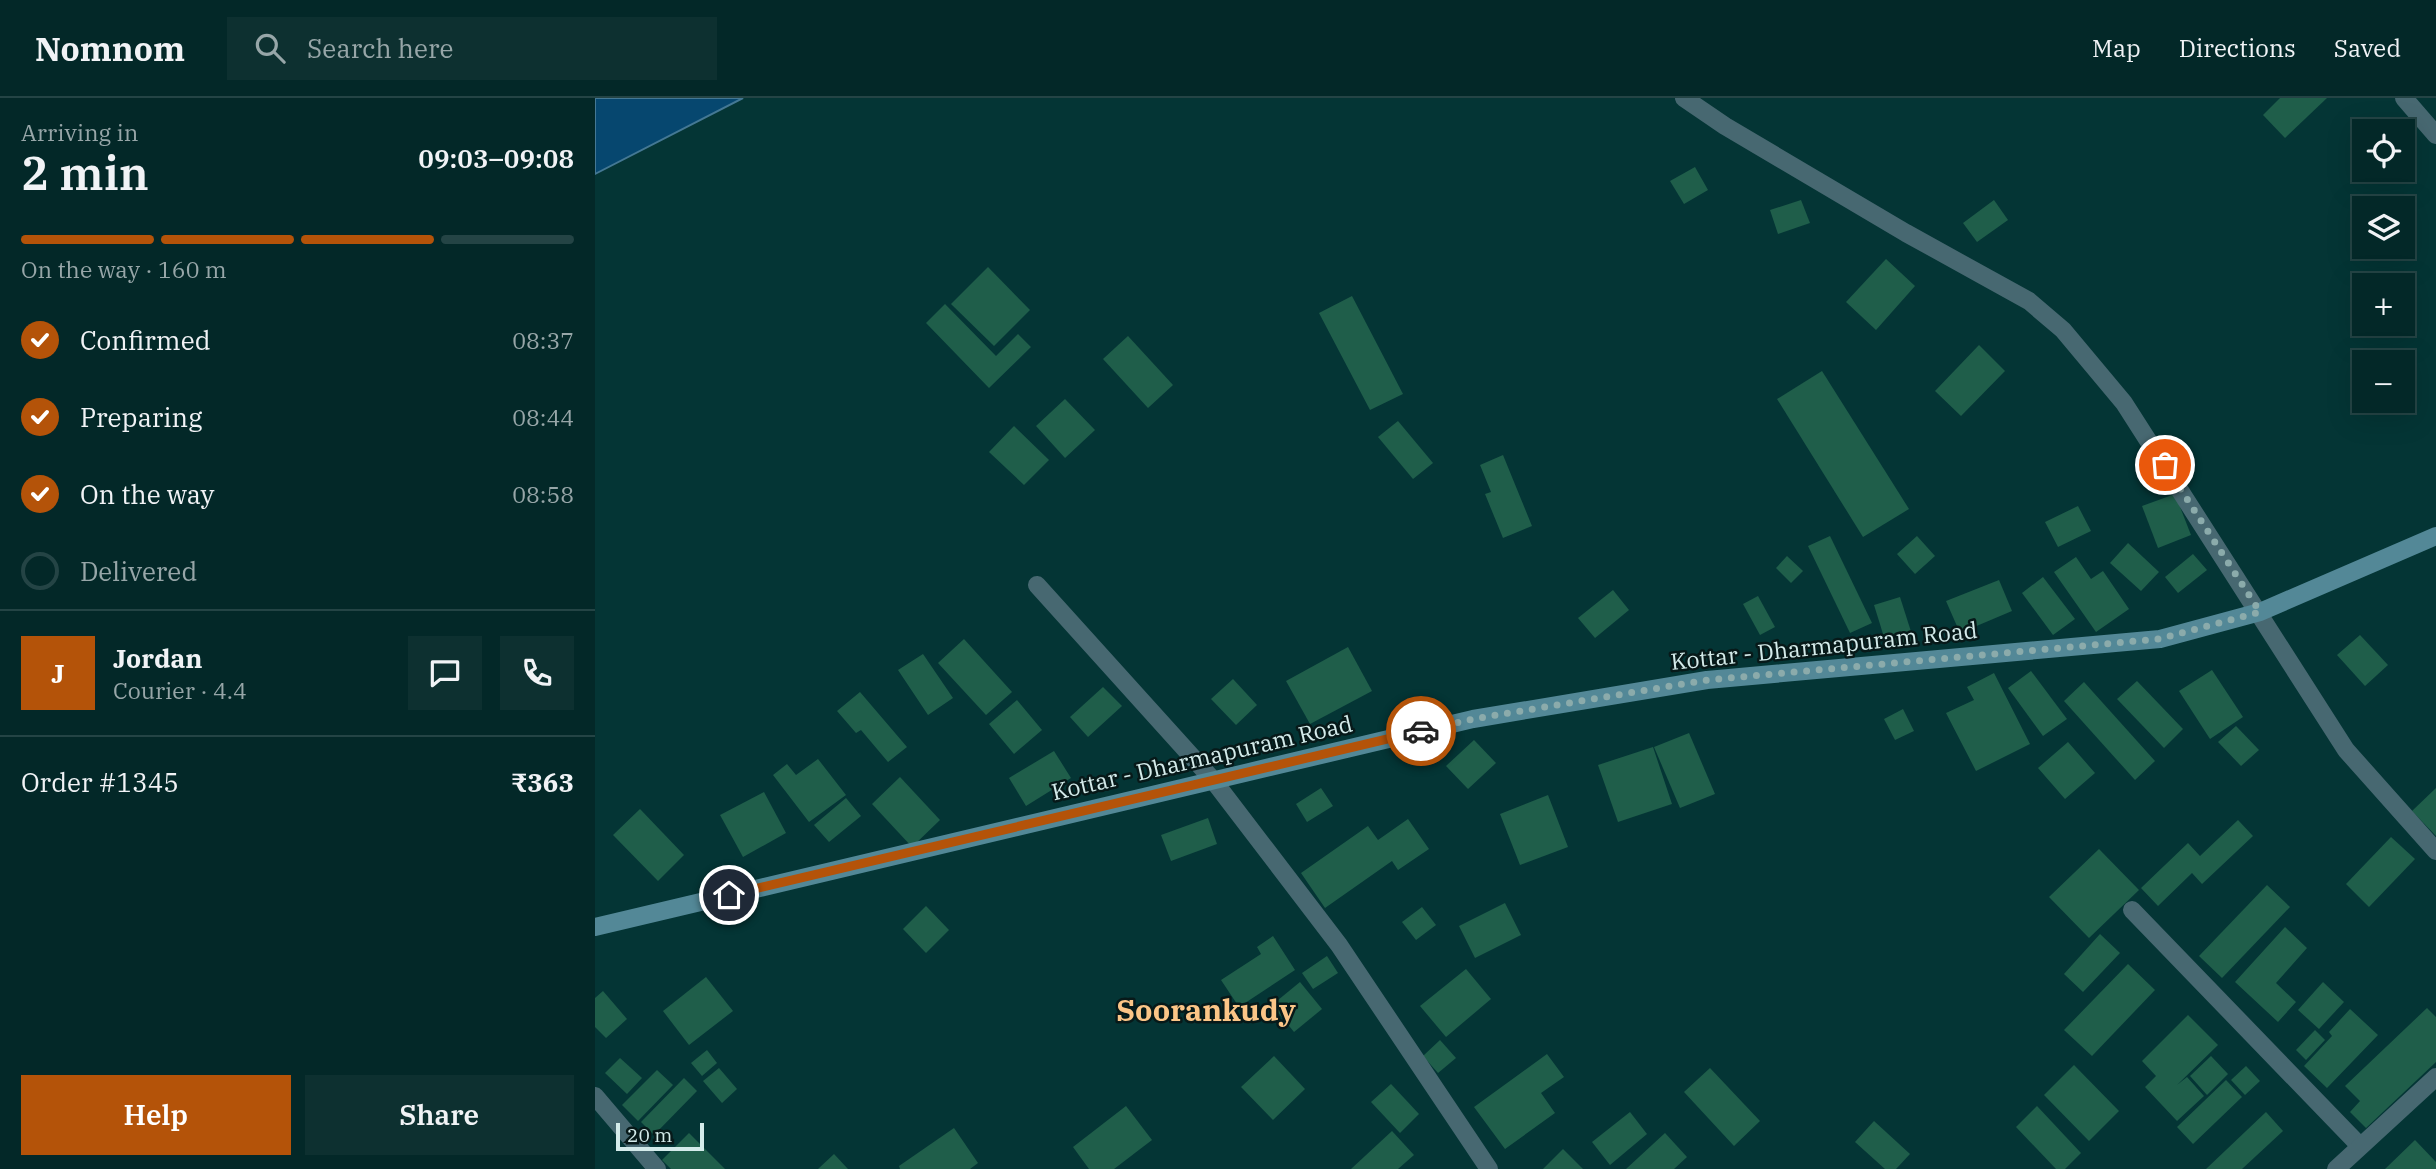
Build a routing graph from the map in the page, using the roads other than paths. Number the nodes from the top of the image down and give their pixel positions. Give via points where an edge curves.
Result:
1 (1684, 98) edge
2 (2404, 98) edge
3 (2436, 135) edge
4 (2436, 536) edge
5 (1037, 585) dead end
6 (2260, 612) junction
7 (1213, 780) junction
8 (2436, 851) edge
9 (2132, 910) dead end
10 (595, 928) edge
11 (2436, 1077) edge
12 (595, 1096) edge
13 (2360, 1146) junction
14 (657, 1169) edge
15 (1489, 1169) edge
16 (2336, 1169) edge

1 - 6 street via 1906,233 2029,301 2063,330 2125,402
2 - 3 street
4 - 6 main road, Kottar - Dharmapuram Road
5 - 7 street
6 - 7 main road, Kottar - Dharmapuram Road via 2159,639 1707,680 1473,719
6 - 8 street via 2346,750
7 - 10 main road, Kottar - Dharmapuram Road
7 - 15 street via 1339,945
9 - 13 street
11 - 13 street
12 - 14 street
13 - 16 street

